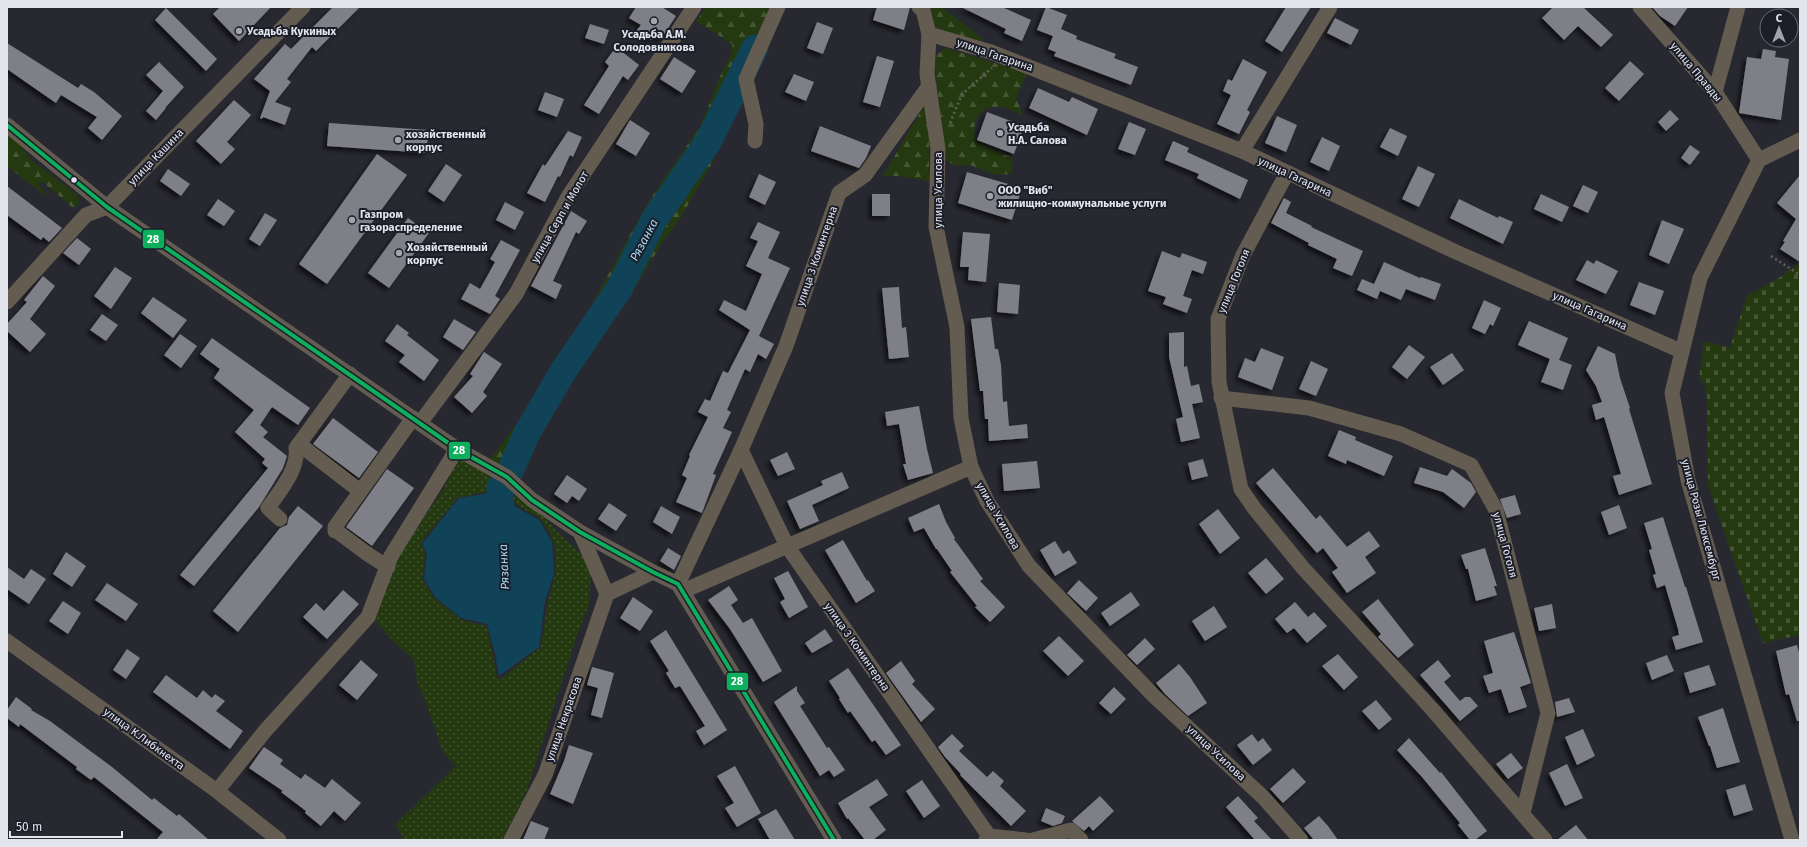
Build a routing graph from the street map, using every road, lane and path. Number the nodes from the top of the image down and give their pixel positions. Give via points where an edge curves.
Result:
1 (303, 7) edge
2 (694, 7) edge
3 (778, 7) edge
4 (919, 7) edge
5 (1330, 7) edge
6 (1640, 7) edge
7 (1738, 7) edge
8 (929, 34) junction
9 (1005, 57) junction
10 (929, 86) junction
11 (1715, 92) junction
12 (7, 125) edge
13 (1800, 140) edge
14 (754, 141) dead end
15 (938, 149) junction
16 (1242, 151) junction
17 (1759, 160) junction
18 (1287, 173) junction
19 (107, 207) junction
20 (1771, 256) dead end
21 (1800, 275) edge
22 (7, 302) edge
23 (1680, 352) junction
24 (350, 374) junction
25 (1221, 398) junction
26 (417, 420) junction
27 (299, 444) junction
28 (457, 449) junction
29 (741, 450) junction
30 (971, 467) junction
31 (360, 491) junction
32 (280, 519) dead end
33 (580, 532) junction
34 (787, 546) junction
35 (388, 567) junction
36 (653, 572) junction
37 (680, 588) junction
38 (607, 594) junction
39 (7, 642) edge
40 (217, 791) junction
41 (1523, 813) junction
42 (988, 838) edge
43 (279, 840) edge
44 (511, 840) edge
45 (834, 840) edge
46 (1026, 840) edge
47 (1033, 840) edge
48 (1081, 840) edge
49 (1301, 840) edge
50 (1545, 840) edge
51 (1792, 840) edge

1 - 19 street, улица Кашина
2 - 26 street, улица Серп и Молот via 568,197 516,294
3 - 14 street via 746,79 756,124
4 - 8 street via 923,10
5 - 16 street
6 - 11 street, улица Правды
7 - 11 street
8 - 9 street, улица Гагарина
8 - 10 street, улица Усилова
9 - 15 path via 962,94
9 - 16 street, улица Гагарина
10 - 15 street, улица Усилова
10 - 29 street, улица 3 Коминтерна via 865,175 839,193 786,346
11 - 17 street, улица Правды
12 - 19 street
13 - 17 street
15 - 30 street, улица Усилова via 936,227 957,327 961,418
16 - 18 street, улица Гагарина
17 - 23 street, улица Розы Люксембург via 1700,278
18 - 23 street, улица Гагарина
18 - 25 street, улица Гоголя via 1243,255 1218,319
19 - 22 street, улица Кашина via 86,215
19 - 24 street
20 - 21 path
23 - 51 street, улица Розы Люксембург via 1672,393 1688,480
24 - 26 street
24 - 27 street
25 - 41 street, улица Гоголя via 1241,489 1254,508 1303,568
25 - 41 street, улица Гоголя via 1309,408 1401,434 1471,465 1496,510 1548,713
26 - 28 street
26 - 31 street, улица Серп и Молот
27 - 31 street
27 - 32 street via 292,470 268,508
28 - 33 street via 507,477 532,500
28 - 35 street via 391,556
29 - 34 street, улица 3 Коминтерна
29 - 37 street, улица 3 Коминтерна
30 - 34 street
30 - 49 street, улица Усилова via 987,501 1029,566 1154,696 1264,798
31 - 35 street, улица Серп и Молот via 335,527 336,531
33 - 36 street
33 - 38 street
34 - 37 street
34 - 42 street, улица 3 Коминтерна
35 - 40 street via 368,617 265,731
36 - 37 street
36 - 38 street
37 - 45 street
38 - 44 street, улица Некрасова via 544,775
39 - 40 street, улица К.Либкнехта
40 - 43 street, улица К.Либкнехта
41 - 50 street, улица Гоголя
42 - 46 street, улица 3 Коминтерна
47 - 48 street via 1071,830

